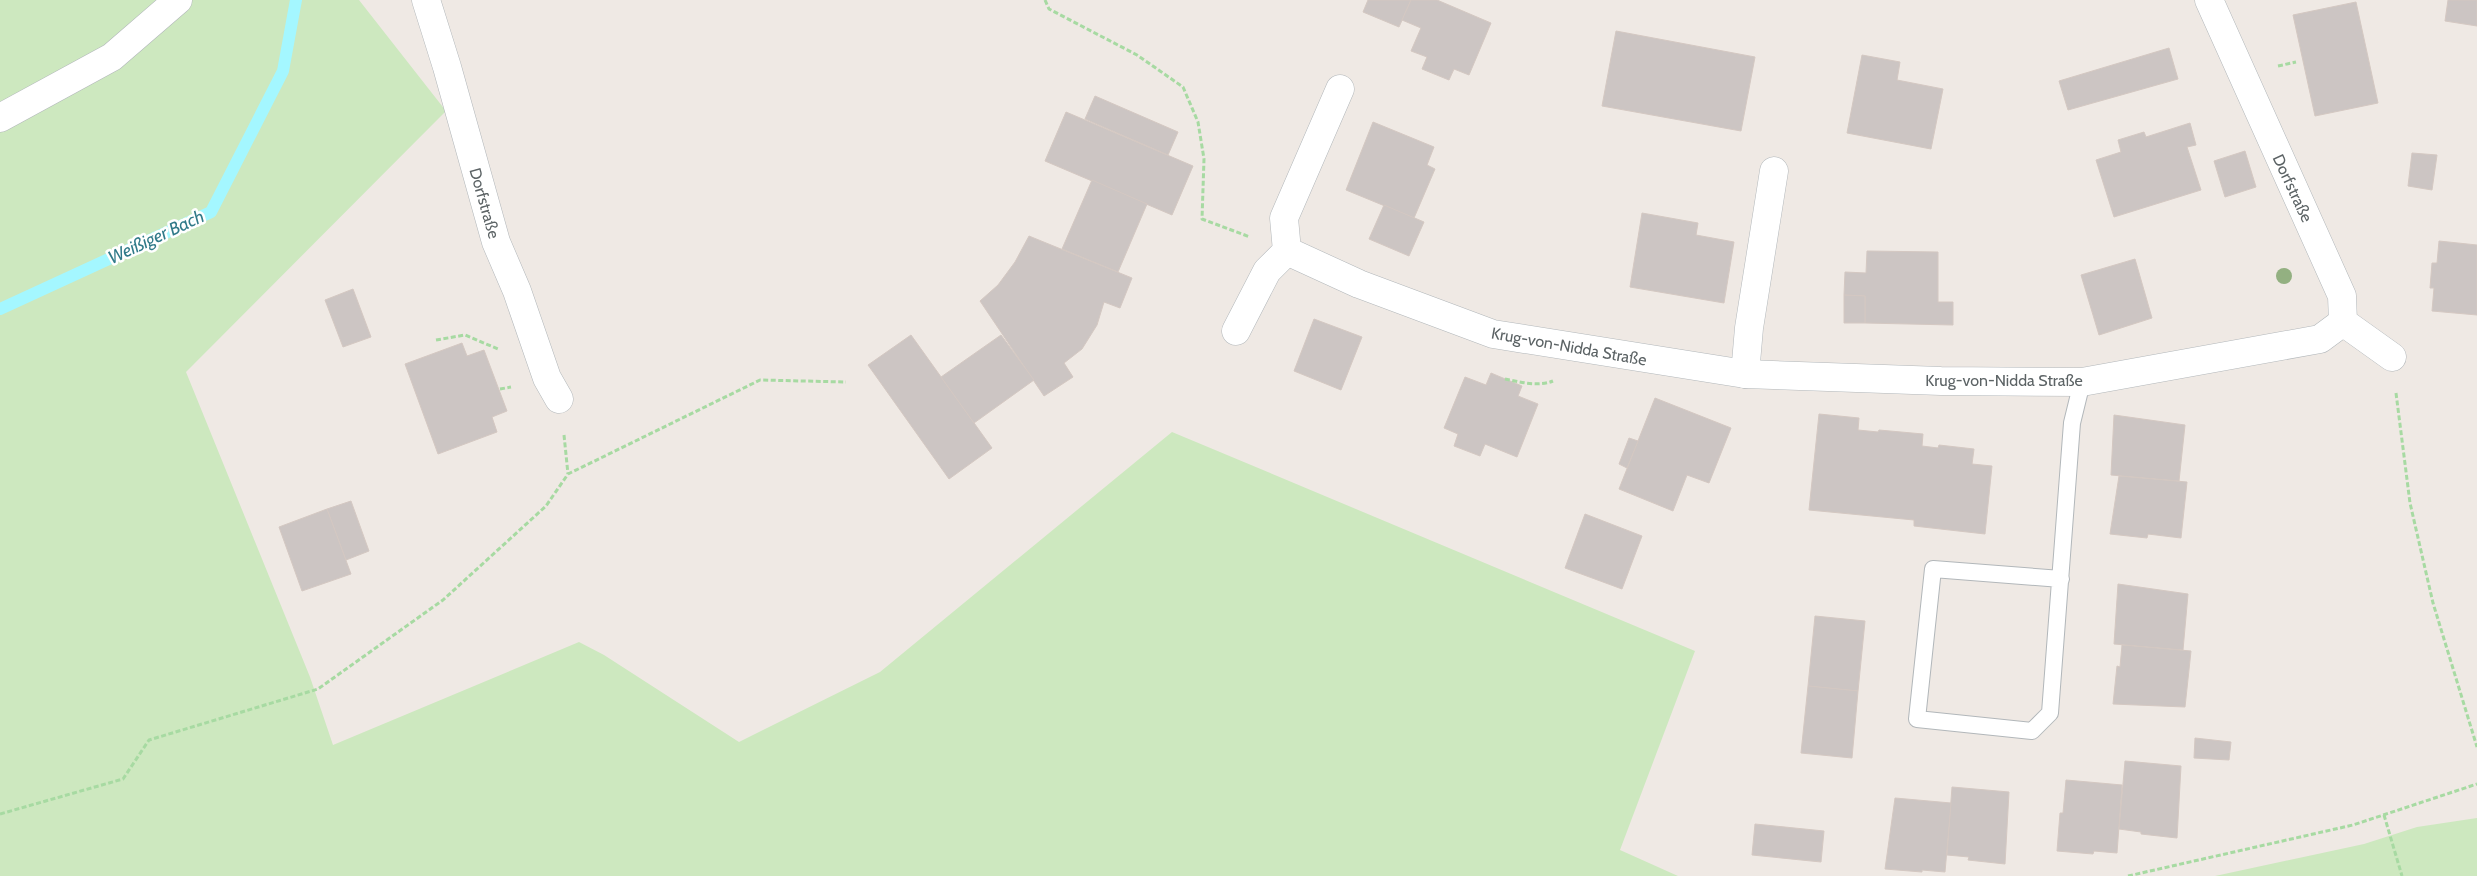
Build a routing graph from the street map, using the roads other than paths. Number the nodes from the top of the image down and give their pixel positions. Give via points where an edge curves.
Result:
1 (178, 0) edge
2 (426, 0) edge
3 (2209, 0) edge
4 (1340, 89) dead end
5 (0, 118) edge
6 (1774, 171) dead end
7 (1287, 251) junction
8 (2343, 322) junction
9 (1236, 331) dead end
10 (2392, 357) road end
11 (1745, 374) junction
12 (2082, 382) junction
13 (559, 400) dead end
14 (2061, 579) junction

1 - 5 street via 112,57
2 - 13 street, Dorfstraße via 448,67 496,242 547,378
3 - 8 street, Dorfstraße via 2342,296
4 - 7 street via 1284,218
6 - 11 street via 1749,328
7 - 9 street via 1267,271
7 - 11 street, Krug-von-Nidda Straße via 1359,284 1493,334
8 - 10 street
8 - 12 street, Krug-von-Nidda Straße via 2320,339
11 - 12 street, Krug-von-Nidda Straße
12 - 14 lane via 2072,423
14 - 14 lane via 2050,713 2032,731 1917,719 1933,569

